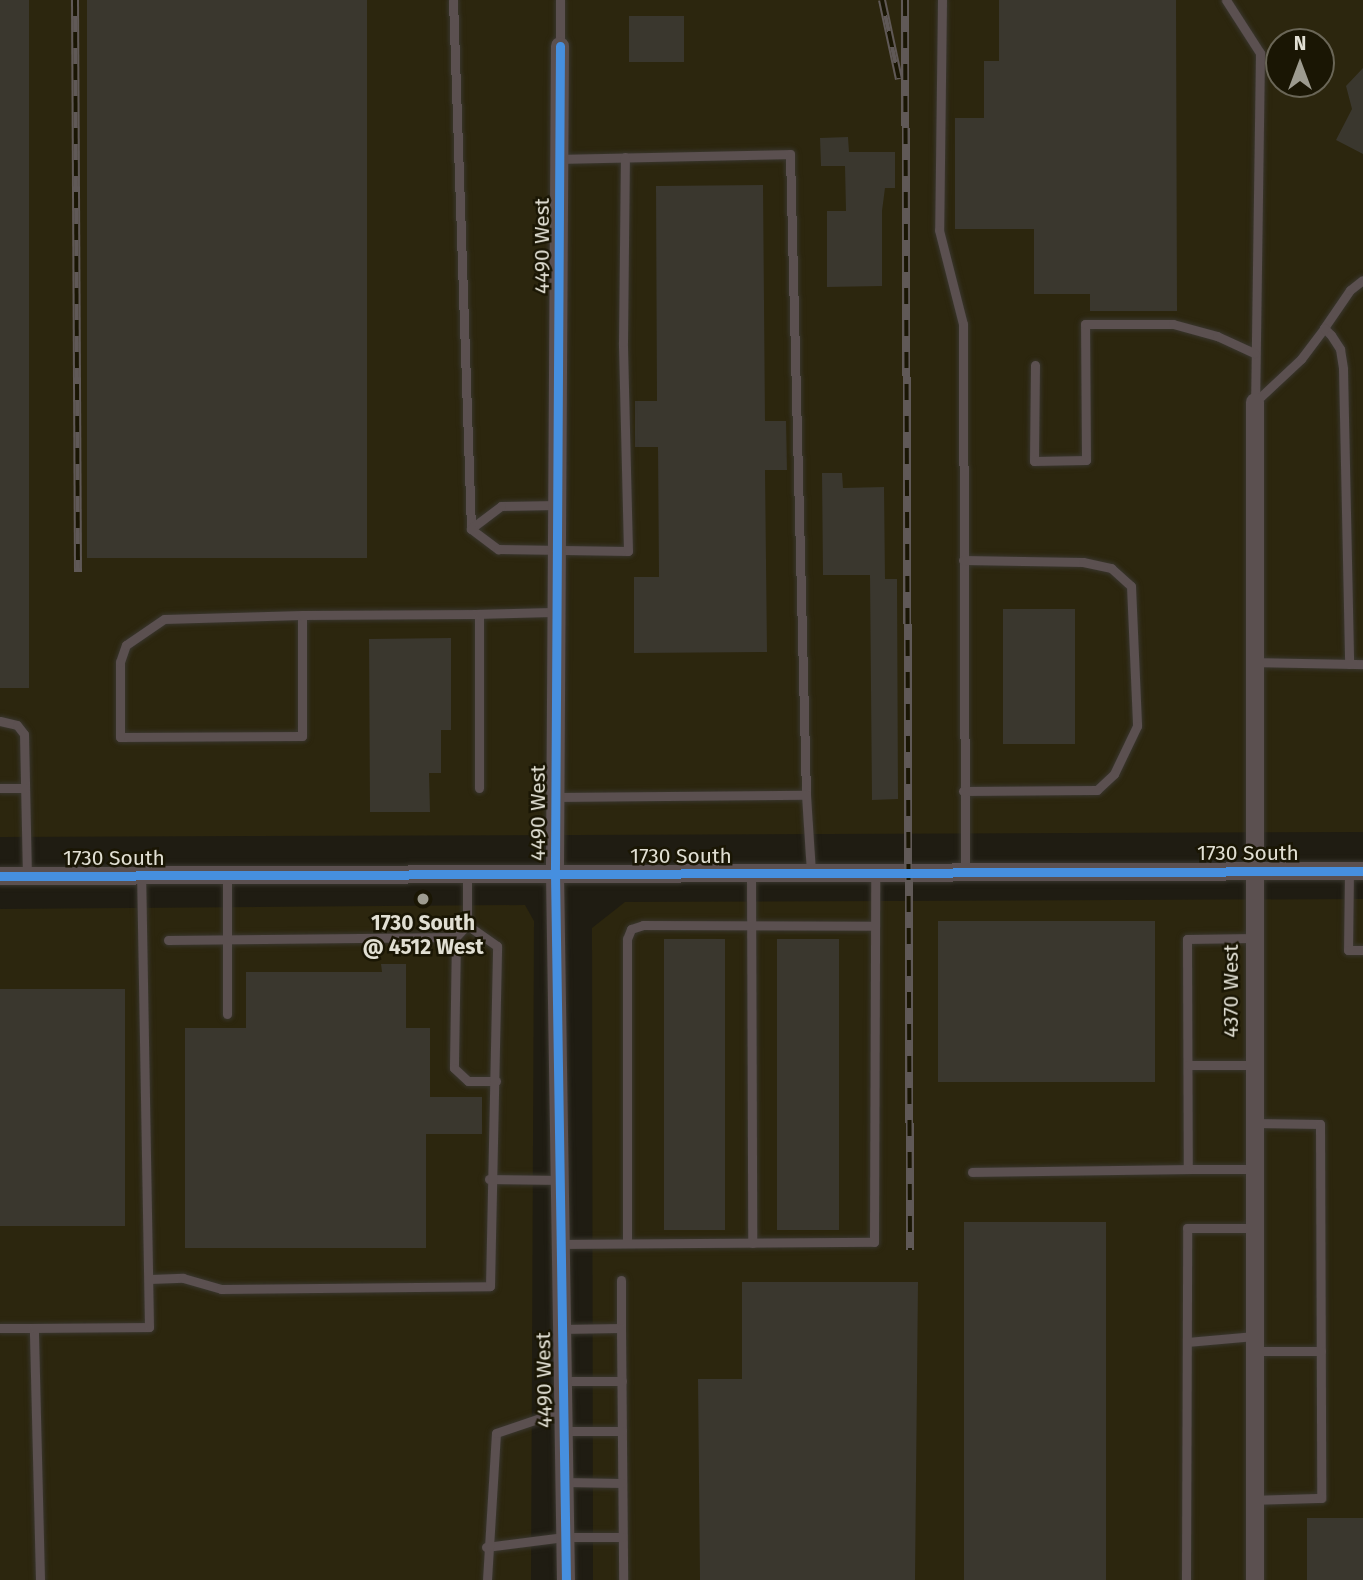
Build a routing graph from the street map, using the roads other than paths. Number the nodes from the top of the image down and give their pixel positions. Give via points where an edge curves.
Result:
1 (453, 0) edge
2 (560, 0) edge
3 (942, 0) edge
4 (1226, 0) edge
5 (560, 46) joint
6 (625, 158) junction
7 (560, 159) junction
8 (1363, 280) edge
9 (1324, 328) junction
10 (1254, 353) junction
11 (1035, 365) dead end
12 (1255, 402) junction
13 (557, 505) junction
14 (471, 529) junction
15 (557, 549) junction
16 (963, 560) junction
17 (556, 612) junction
18 (479, 614) junction
19 (302, 615) junction
20 (1254, 662) junction
21 (1349, 664) junction
22 (1363, 664) edge
23 (0, 722) edge
24 (0, 788) edge
25 (25, 788) junction
26 (479, 788) dead end
27 (963, 791) junction
28 (806, 795) junction
29 (555, 797) junction
30 (1253, 871) junction
31 (1356, 871) edge
32 (965, 872) junction
33 (751, 873) junction
34 (810, 873) junction
35 (875, 873) junction
36 (555, 874) junction
37 (141, 875) junction
38 (227, 875) junction
39 (467, 875) junction
40 (0, 876) edge
41 (27, 876) junction
42 (467, 925) junction
43 (751, 926) junction
44 (876, 926) junction
45 (456, 937) junction
46 (1253, 938) junction
47 (227, 939) junction
48 (168, 940) dead end
49 (1363, 950) edge
50 (226, 1014) dead end
51 (1188, 1065) junction
52 (1254, 1065) junction
53 (496, 1081) junction
54 (1254, 1123) junction
55 (1188, 1169) junction
56 (1254, 1169) junction
57 (972, 1172) dead end
58 (489, 1179) junction
59 (559, 1180) junction
60 (1254, 1228) junction
61 (752, 1242) junction
62 (627, 1243) junction
63 (560, 1244) junction
64 (150, 1279) junction
65 (621, 1280) dead end
66 (0, 1328) edge
67 (34, 1328) junction
68 (621, 1328) junction
69 (560, 1329) junction
70 (1187, 1342) junction
71 (1255, 1343) junction
72 (1321, 1351) junction
73 (561, 1381) junction
74 (622, 1381) junction
75 (561, 1411) junction
76 (562, 1431) junction
77 (622, 1431) junction
78 (563, 1482) junction
79 (622, 1483) junction
80 (1254, 1500) junction
81 (565, 1537) junction
82 (622, 1537) junction
83 (486, 1547) junction
84 (40, 1580) edge
85 (487, 1580) edge
86 (566, 1580) edge
87 (623, 1580) edge
88 (1186, 1580) edge
89 (1255, 1580) edge

1 - 14 lane
2 - 5 lane
3 - 16 lane via 939,230 963,324
4 - 10 lane via 1260,53
5 - 7 street, 4490 West
6 - 7 lane
6 - 15 lane via 628,551
6 - 28 lane via 790,154
7 - 13 street, 4490 West
8 - 9 lane via 1350,290
9 - 12 lane via 1301,359
9 - 21 lane via 1340,349 1343,369
10 - 11 lane via 1217,336 1173,324 1085,324 1086,460 1034,461
10 - 12 lane
12 - 20 street, 4370 West
13 - 14 lane via 500,506
13 - 15 street, 4490 West
14 - 15 lane via 498,549
15 - 17 street, 4490 West
16 - 27 lane
16 - 27 lane via 1083,562 1111,568 1131,586 1137,726 1114,774 1097,790
17 - 18 lane
17 - 29 street, 4490 West
18 - 19 lane
18 - 26 lane
19 - 19 lane via 164,619 126,645 122,653 120,737 302,736
20 - 21 lane
20 - 30 street, 4370 West
21 - 22 lane
23 - 25 lane via 17,725 24,734
24 - 25 lane
25 - 41 lane
27 - 32 lane
28 - 29 lane
28 - 34 lane
29 - 36 street, 4490 West
30 - 31 street, 1730 South
30 - 32 street, 1730 South
30 - 46 street, 4370 West
31 - 49 lane via 1348,950
32 - 35 street, 1730 South
33 - 34 street, 1730 South
33 - 36 street, 1730 South
33 - 43 lane
34 - 35 street, 1730 South
35 - 44 lane
36 - 39 street, 1730 South
36 - 59 street, 4490 West
37 - 38 street, 1730 South
37 - 41 street, 1730 South
37 - 64 lane
38 - 39 street, 1730 South
38 - 47 lane
39 - 42 lane
40 - 41 street, 1730 South
42 - 45 lane
42 - 53 lane via 497,946
43 - 44 lane
43 - 61 lane
43 - 62 lane via 643,925 628,933
44 - 61 lane via 874,1242
45 - 47 lane
45 - 53 lane via 454,1068 468,1081
46 - 51 lane via 1187,939
46 - 52 street, 4370 West
47 - 48 lane
47 - 50 lane
51 - 52 lane
51 - 55 lane
52 - 54 street, 4370 West
53 - 58 lane
54 - 56 street, 4370 West
54 - 72 lane via 1320,1124
55 - 56 lane
55 - 57 lane
56 - 60 street, 4370 West
58 - 59 lane
58 - 64 lane via 490,1286 221,1289 183,1278
59 - 63 street, 4490 West
60 - 70 lane via 1187,1228
60 - 71 street, 4370 West
61 - 62 lane
62 - 63 lane
63 - 69 street, 4490 West
64 - 67 lane via 149,1327
65 - 68 lane
66 - 67 lane
67 - 84 lane
68 - 69 lane
68 - 74 lane
69 - 73 street, 4490 West
70 - 71 lane
70 - 88 lane
71 - 72 lane
71 - 80 street, 4370 West
72 - 80 lane via 1321,1498
73 - 74 lane
73 - 75 street, 4490 West
74 - 77 lane
75 - 76 street, 4490 West
75 - 83 lane via 496,1433
76 - 77 lane
76 - 78 street, 4490 West
77 - 79 lane
78 - 79 lane
78 - 81 street, 4490 West
79 - 82 lane
80 - 89 street, 4370 West
81 - 82 lane
81 - 83 lane
81 - 86 street, 4490 West
82 - 87 lane
83 - 85 lane

